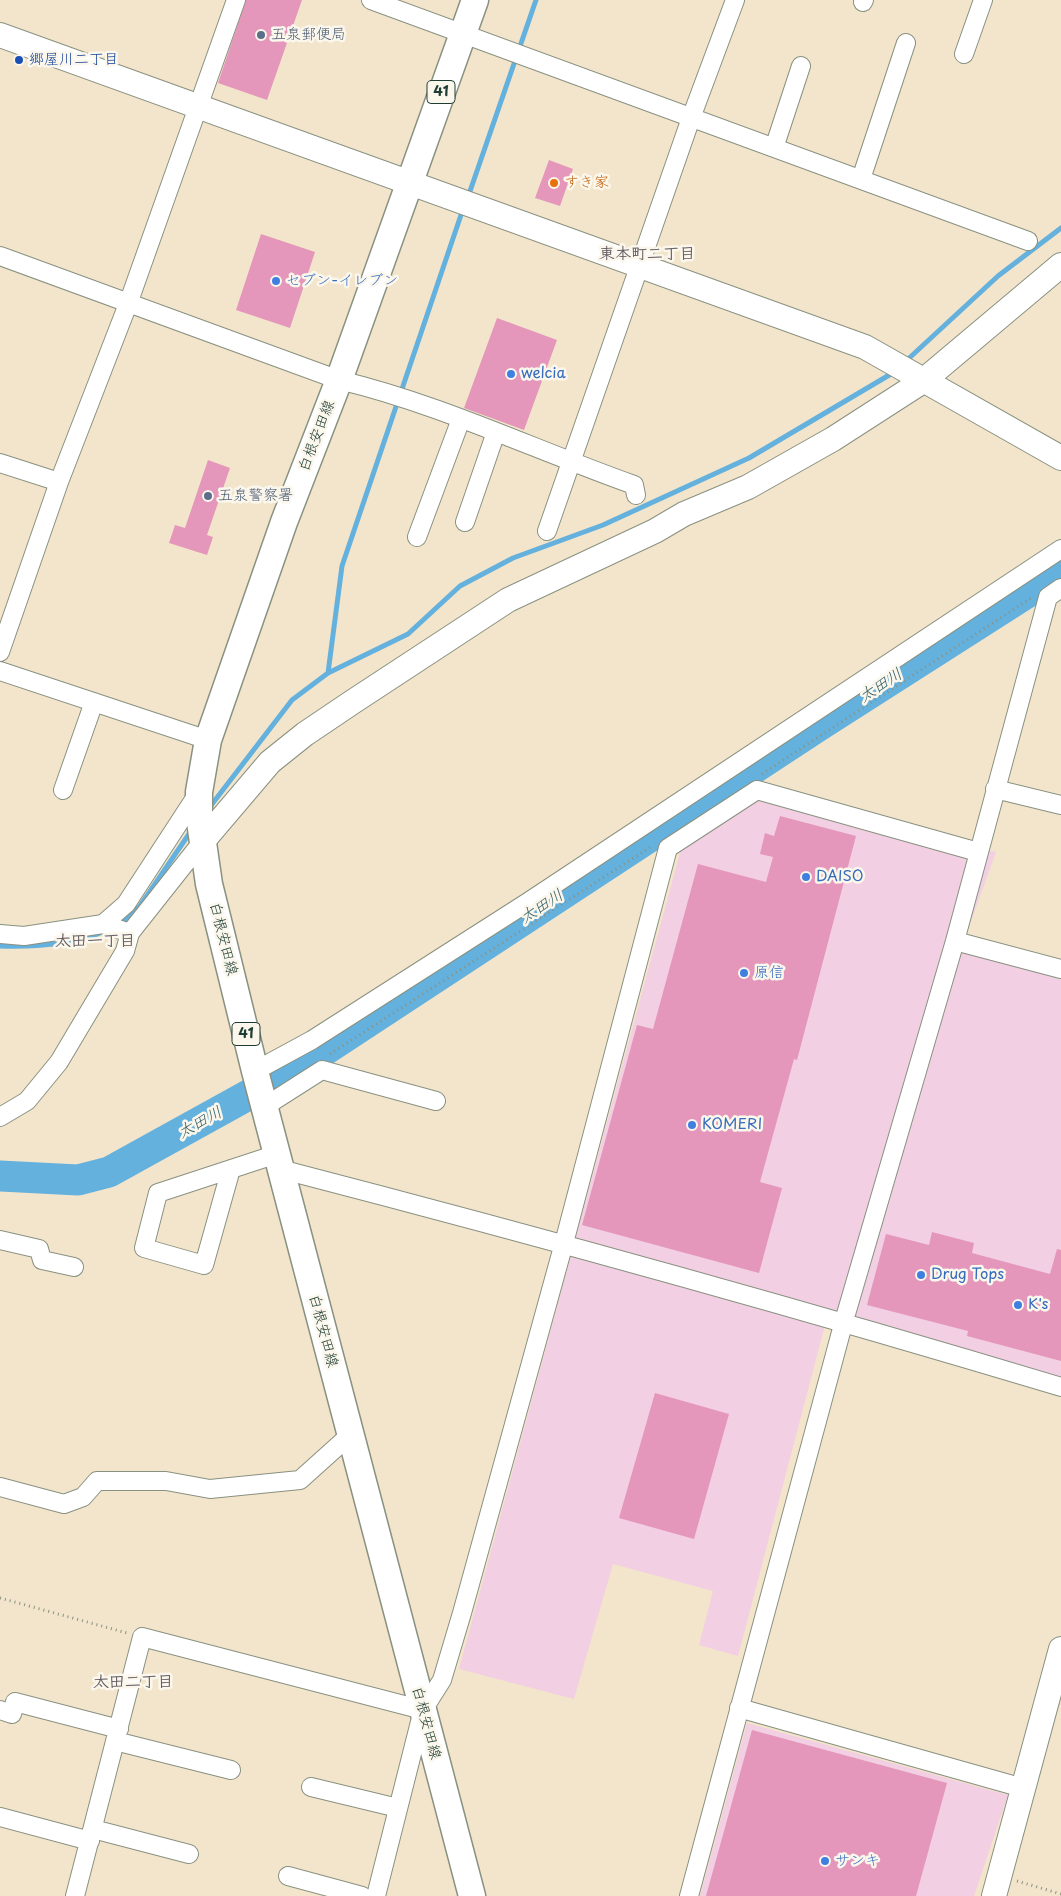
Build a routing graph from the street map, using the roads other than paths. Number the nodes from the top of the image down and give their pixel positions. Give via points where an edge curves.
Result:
1 (236, 0) edge
2 (371, 0) edge
3 (475, 0) edge
4 (736, 0) edge
5 (983, 0) edge
6 (462, 32) junction
7 (0, 35) edge
8 (906, 43) dead end
9 (964, 54) dead end
10 (801, 66) dead end
11 (199, 106) junction
12 (691, 118) junction
13 (774, 148) junction
14 (861, 180) junction
15 (409, 184) junction
16 (1028, 241) dead end
17 (0, 256) edge
18 (1061, 265) edge
19 (639, 267) junction
20 (128, 304) junction
21 (339, 380) junction
22 (923, 381) junction
23 (461, 419) junction
24 (496, 432) junction
25 (1061, 458) edge
26 (570, 462) junction
27 (0, 463) edge
28 (59, 482) junction
29 (636, 495) dead end
30 (465, 522) dead end
31 (547, 531) dead end
32 (417, 537) dead end
33 (1061, 549) edge
34 (1061, 588) edge
35 (0, 652) edge
36 (0, 671) edge
37 (94, 702) junction
38 (208, 740) junction
39 (995, 789) junction
40 (63, 790) dead end
41 (199, 792) junction
42 (1061, 806) edge
43 (202, 842) junction
44 (978, 852) junction
45 (102, 924) junction
46 (130, 933) junction
47 (0, 934) edge
48 (954, 941) junction
49 (1061, 969) edge
50 (255, 1071) junction
51 (436, 1101) dead end
52 (264, 1107) junction
53 (0, 1117) edge
54 (278, 1162) junction
55 (231, 1169) junction
56 (0, 1240) edge
57 (564, 1243) junction
58 (74, 1267) dead end
59 (844, 1321) junction
60 (1061, 1387) edge
61 (350, 1434) junction
62 (0, 1487) edge
63 (1061, 1649) edge
64 (739, 1708) junction
65 (0, 1710) edge
66 (423, 1710) junction
67 (117, 1735) junction
68 (231, 1770) dead end
69 (311, 1787) dead end
70 (1023, 1788) junction
71 (398, 1808) junction
72 (0, 1817) edge
73 (92, 1835) junction
74 (189, 1854) dead end
75 (288, 1876) dead end
76 (996, 1886) edge
77 (75, 1896) edge
78 (362, 1896) edge
79 (376, 1896) edge
80 (472, 1896) edge
81 (688, 1896) edge

1 - 11 street
2 - 6 street
3 - 6 main road, 白根安田線 / 41
4 - 12 street
5 - 9 street
6 - 12 street
6 - 15 main road, 白根安田線 / 41
7 - 11 street
8 - 14 street
10 - 13 street
11 - 15 street
11 - 20 street
12 - 13 street
12 - 19 street
13 - 14 street
14 - 16 street
15 - 19 street
15 - 21 main road, 白根安田線 / 41
17 - 20 street
18 - 22 street
19 - 22 street via 865,347
19 - 26 street
20 - 21 street
20 - 28 street
21 - 23 street
21 - 38 main road, 白根安田線 / 41 via 284,522
22 - 25 street
22 - 43 street via 748,487 684,514 655,531 508,600 305,734 270,762
23 - 24 street
23 - 32 street
24 - 26 street
24 - 30 street
26 - 29 street via 634,485
26 - 31 street
27 - 28 street
28 - 35 street
33 - 50 street via 511,912 312,1040
34 - 39 street via 1048,597
36 - 37 street
37 - 38 street
37 - 40 street
38 - 41 main road, 白根安田線 / 41
39 - 42 street
39 - 44 street
41 - 43 main road, 白根安田線 / 41
41 - 45 street via 126,904
43 - 46 street
43 - 50 main road, 白根安田線 / 41 via 209,884
44 - 48 street
44 - 57 street via 757,790 668,848
45 - 46 street
45 - 47 street via 24,936
46 - 53 street via 125,951 59,1062 27,1101
48 - 49 street
48 - 59 street
50 - 52 main road, 白根安田線 / 41
51 - 52 street via 322,1070
52 - 54 main road, 白根安田線 / 41
54 - 55 street
54 - 57 street
54 - 61 main road, 白根安田線 / 41
55 - 55 street via 158,1193 144,1248 204,1265
56 - 58 street via 38,1249 42,1260
57 - 59 street
57 - 66 street via 442,1680
59 - 60 street
59 - 64 street
61 - 62 street via 300,1480 210,1489 166,1481 97,1481 83,1497 64,1504
61 - 66 main road, 白根安田線 / 41
63 - 70 street
64 - 70 street
64 - 81 street
65 - 67 street via 12,1714 14,1702
66 - 67 street via 142,1637
66 - 71 street
66 - 80 main road, 白根安田線 / 41
67 - 68 street
67 - 73 street
69 - 71 street
70 - 76 street
71 - 79 street
72 - 73 street
73 - 74 street
73 - 77 street
75 - 78 street

